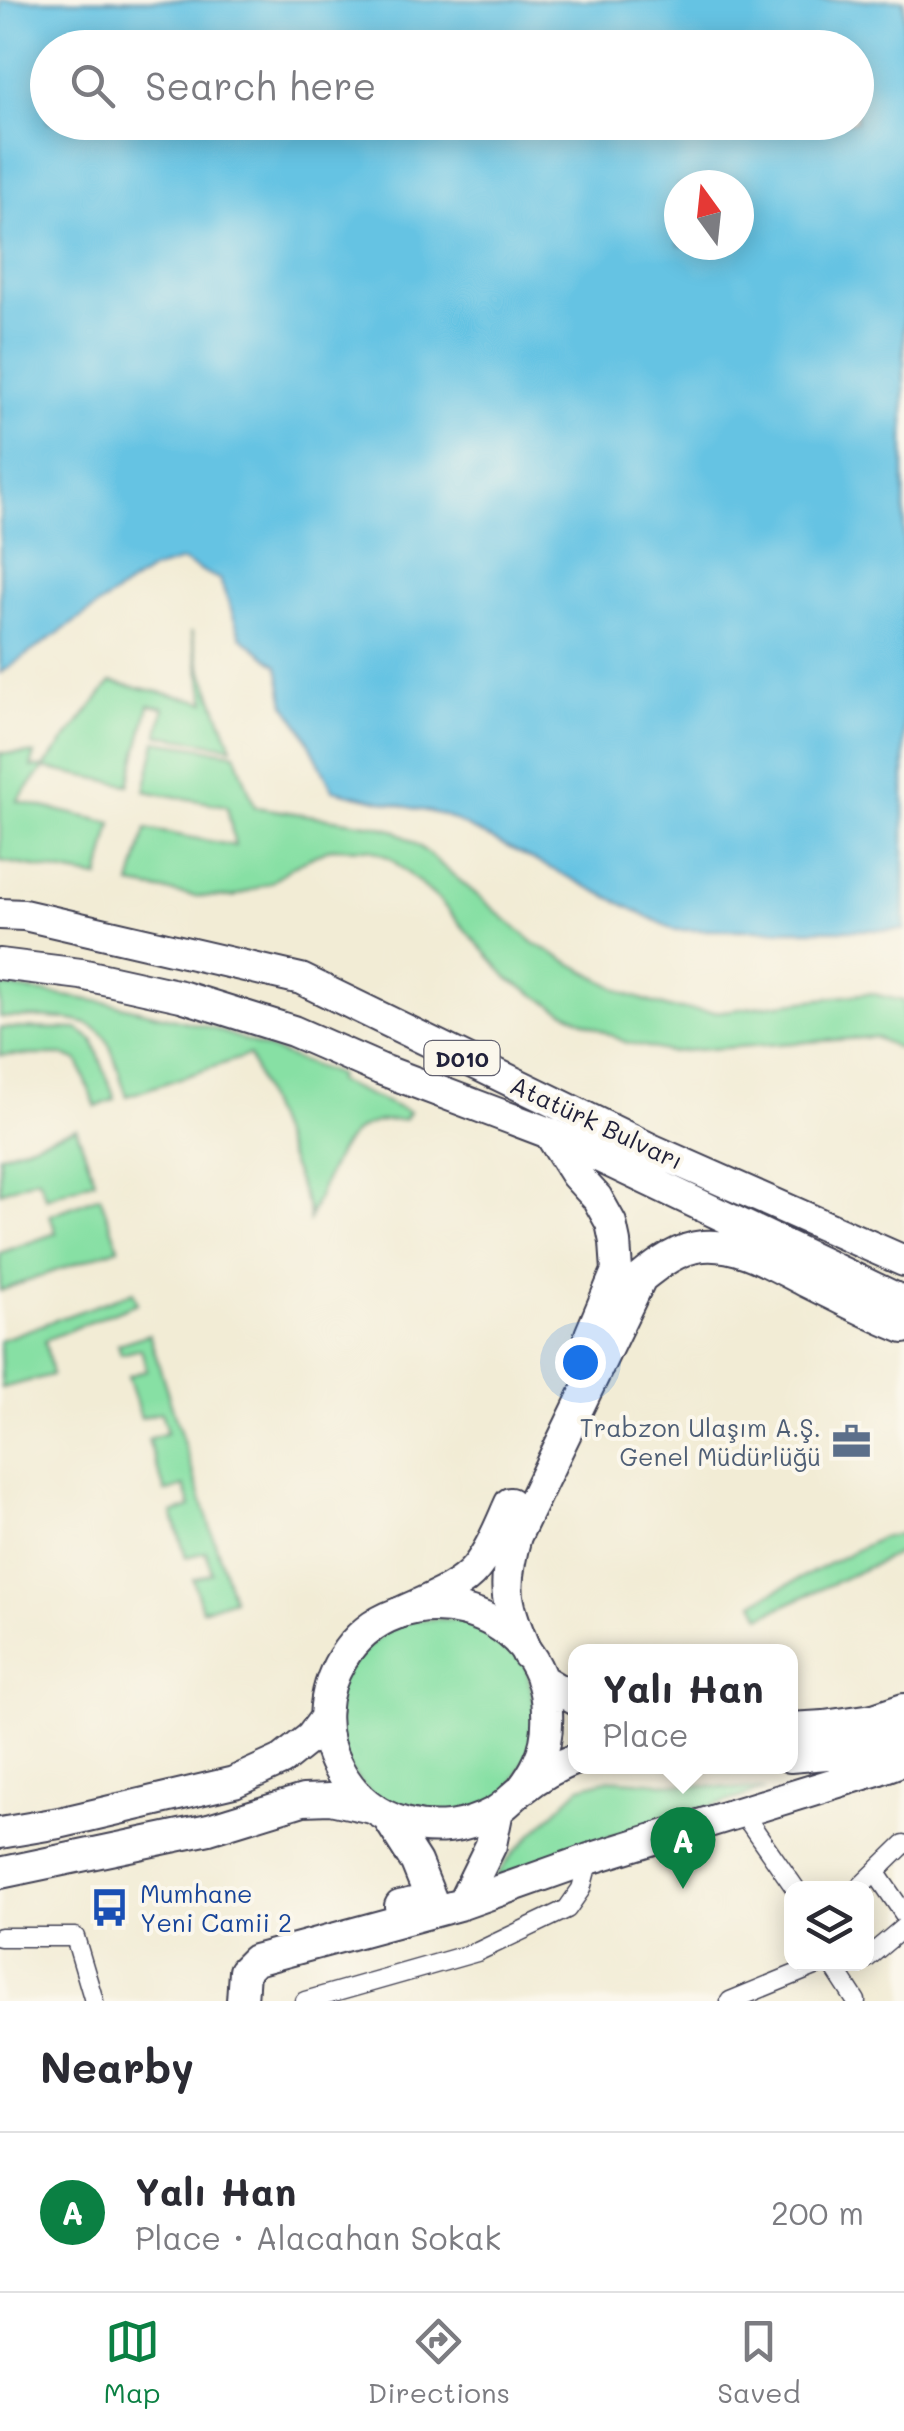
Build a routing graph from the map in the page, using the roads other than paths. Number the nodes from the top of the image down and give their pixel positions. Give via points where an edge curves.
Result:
1 (0, 914) edge
2 (0, 964) edge
3 (550, 1133) junction
4 (904, 1262) edge
5 (904, 1302) edge
6 (904, 1328) edge
7 (399, 1612) junction
8 (534, 1666) junction
9 (568, 1694) edge
10 (894, 1714) edge
11 (326, 1718) junction
12 (798, 1727) edge
13 (904, 1742) edge
14 (798, 1756) edge
15 (904, 1760) edge
16 (568, 1762) edge
17 (522, 1789) junction
18 (498, 1810) junction
19 (742, 1812) junction
20 (381, 1813) junction
21 (0, 1834) edge
22 (904, 1844) edge
23 (589, 1858) junction
24 (0, 1873) edge
25 (876, 1873) junction
26 (791, 1881) edge
27 (867, 1881) edge
28 (462, 1904) junction
29 (904, 1914) edge
30 (904, 1927) edge
31 (0, 1937) edge
32 (874, 1952) edge
33 (803, 1971) edge
34 (838, 1971) edge
35 (94, 2001) edge
36 (228, 2001) edge
37 (242, 2001) edge
38 (305, 2001) edge
39 (730, 2001) edge
40 (856, 2001) edge

1 - 4 main road, Atatürk Bulvarı / D010 via 301,980 652,1150
2 - 3 main road, Atatürk Bulvarı / D010 via 82,974 200,1002 293,1031
3 - 5 main road, Atatürk Bulvarı / D010
3 - 7 main road via 611,1223 617,1271 490,1546 455,1585
6 - 8 main road via 728,1247 680,1252 641,1278 516,1536 508,1602
7 - 8 main road via 463,1609 493,1621 518,1641
7 - 11 main road via 350,1648 334,1672
8 - 9 main road
8 - 17 main road via 547,1698 548,1730 540,1762
10 - 12 main road
11 - 20 main road via 332,1756 345,1782
11 - 21 main road via 282,1760 234,1782
13 - 14 main road
15 - 19 main road
16 - 17 main road
17 - 18 main road
18 - 20 main road via 444,1829
18 - 28 main road via 491,1845
19 - 23 main road
19 - 26 street
20 - 24 main road via 330,1799 303,1800 209,1830
20 - 36 main road via 416,1862 431,1899 248,1948 230,1971
22 - 25 street
23 - 28 main road
23 - 38 street via 582,1889 567,1909 477,1952
25 - 27 street
25 - 29 street
28 - 37 main road via 255,1960 244,1971
30 - 32 street
31 - 35 street via 74,1937
33 - 39 street
34 - 40 street

